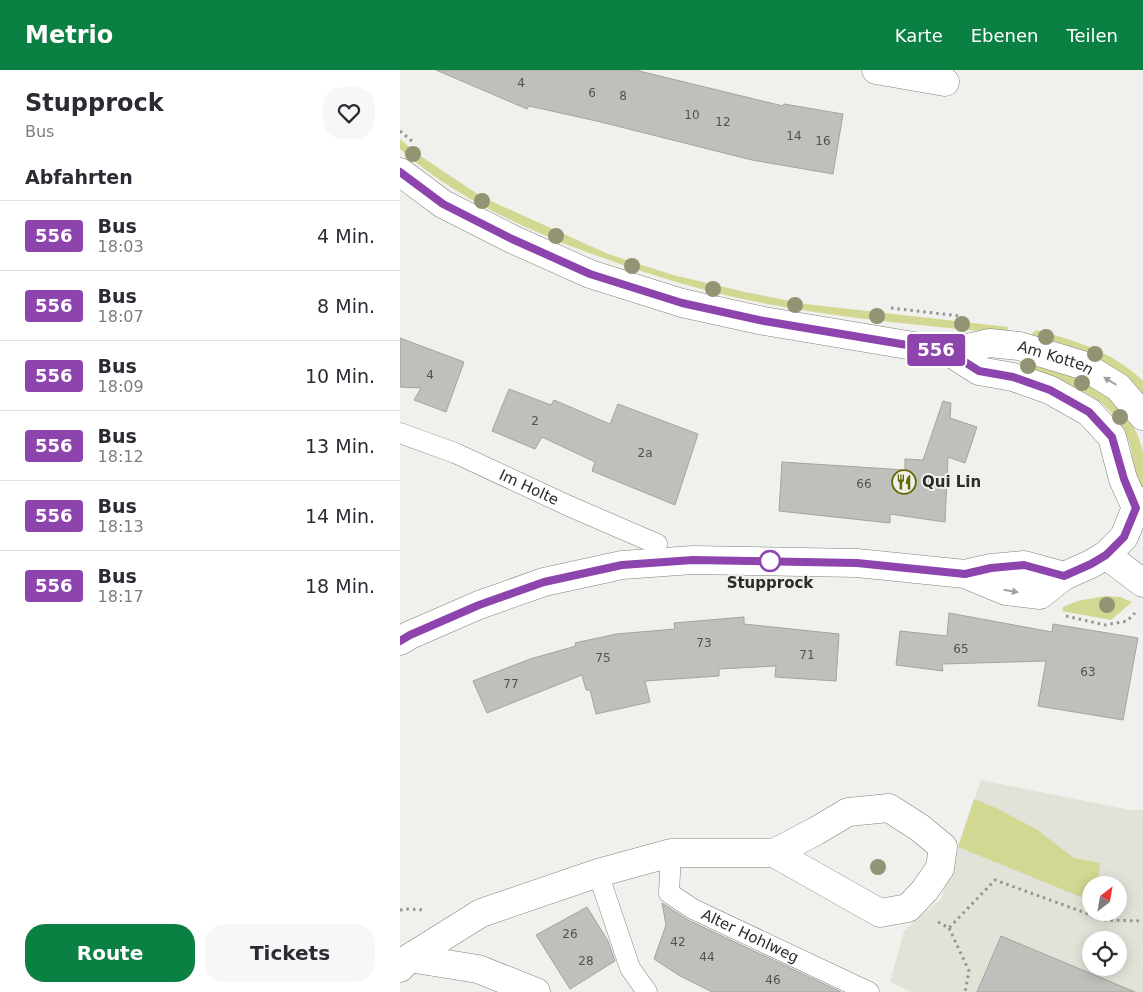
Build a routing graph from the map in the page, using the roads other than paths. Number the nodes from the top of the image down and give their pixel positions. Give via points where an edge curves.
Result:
1 (876, 70) edge
2 (945, 82) dead end
3 (400, 172) edge
4 (949, 352) junction
5 (1143, 416) edge
6 (400, 433) edge
7 (1139, 505) edge
8 (657, 544) dead end
9 (1106, 555) junction
10 (1143, 583) edge
11 (400, 641) edge
12 (671, 853) junction
13 (774, 853) junction
14 (598, 873) junction
15 (405, 963) edge
16 (536, 992) edge
17 (647, 992) edge
18 (869, 992) edge

1 - 2 main road
3 - 4 main road, Am Kotten via 443,204 512,239 600,277 682,303 764,321
5 -> 4 main road, Am Kotten via 1118,386 1082,365 1018,346 990,342
4 - 7 main road, Am Kotten via 979,371 1013,377 1050,390 1089,412 1112,437 1124,479
6 - 8 lane, Im Holte via 455,453
7 - 9 main road, Am Kotten via 1124,537
9 - 10 main road
9 - 11 main road, Am Kotten via 1064,576 1024,565 965,574 857,563 693,560 622,565 544,582 479,605
12 - 13 main road
12 - 14 main road
12 - 18 lane, Alter Hohlweg via 669,893 694,909
13 - 13 main road via 880,913 910,906 940,868 944,847 889,808 848,812
14 - 15 main road via 481,913
14 - 17 lane via 630,968
15 - 16 main road via 478,969

